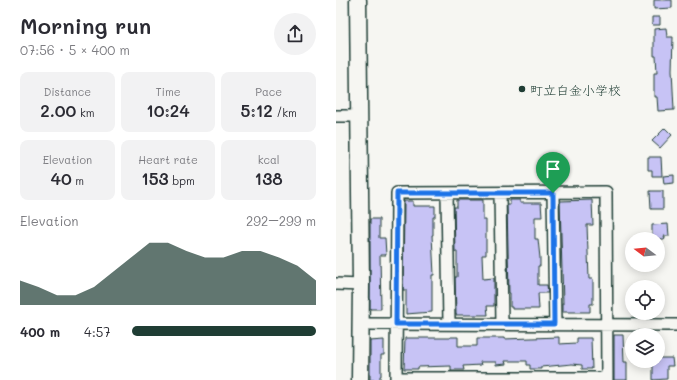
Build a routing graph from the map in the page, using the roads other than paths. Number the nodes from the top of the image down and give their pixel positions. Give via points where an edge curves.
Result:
1 (358, 0) edge
2 (336, 116) edge
3 (358, 116) junction
4 (447, 193) junction
5 (500, 193) junction
6 (553, 193) junction
7 (336, 284) edge
8 (361, 285) junction
9 (360, 324) junction
10 (396, 324) junction
11 (449, 324) junction
12 (502, 324) junction
13 (554, 324) junction
14 (607, 325) junction
15 (677, 325) edge
16 (396, 379) edge
17 (447, 379) edge
18 (500, 379) edge
19 (552, 379) edge
20 (607, 379) edge
21 (360, 380) edge

1 - 3 street
2 - 3 street
3 - 8 street
4 - 5 street
4 - 10 street via 397,193
4 - 11 street
5 - 6 street
5 - 12 street
6 - 13 street
6 - 14 street via 606,192
7 - 8 street
8 - 9 street
9 - 10 street
9 - 21 street
10 - 11 street
10 - 16 street
11 - 12 street
12 - 13 street
13 - 14 street
14 - 15 street
14 - 20 street
16 - 17 street
17 - 18 street
18 - 19 street
19 - 20 street

